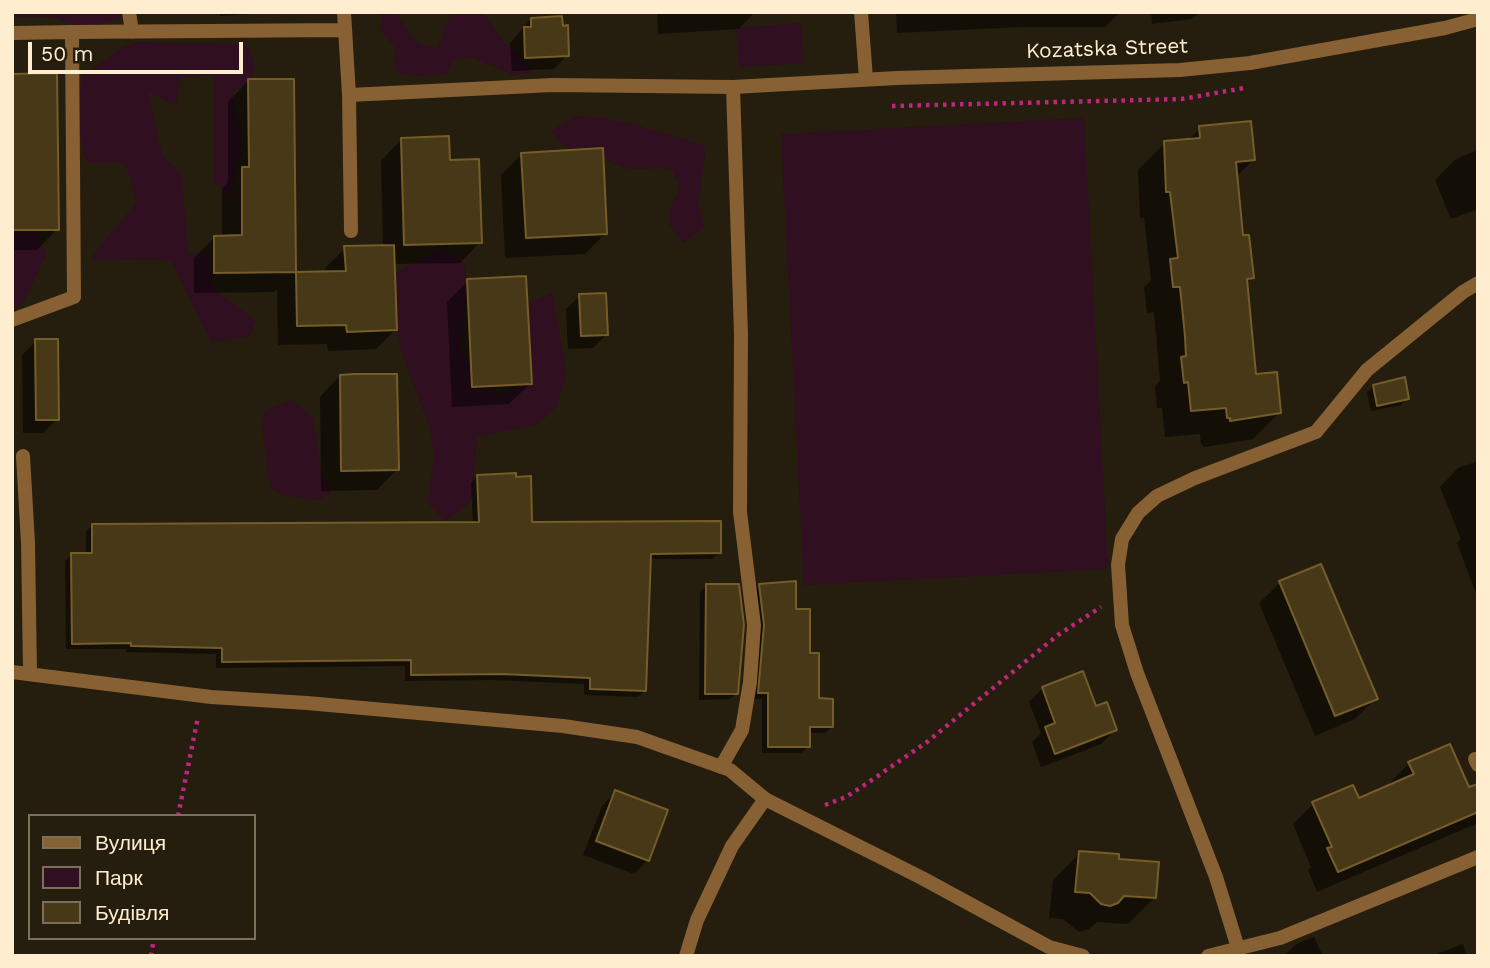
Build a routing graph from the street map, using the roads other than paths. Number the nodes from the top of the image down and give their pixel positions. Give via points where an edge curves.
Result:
1 (129, 12) edge
2 (344, 12) edge
3 (861, 12) edge
4 (1478, 19) edge
5 (345, 30) junction
6 (72, 32) junction
7 (132, 32) junction
8 (12, 33) edge
9 (866, 79) junction
10 (733, 87) junction
11 (349, 95) junction
12 (351, 231) dead end
13 (1478, 283) edge
14 (12, 320) edge
15 (23, 456) dead end
16 (12, 672) edge
17 (30, 672) junction
18 (721, 767) junction
19 (765, 799) junction
20 (1478, 857) edge
21 (1238, 948) junction
22 (686, 956) edge
23 (1083, 956) edge
24 (1208, 956) edge

1 - 7 street
2 - 5 street
3 - 9 street
4 - 9 street, Kozatska Street via 1251,63
5 - 7 street
5 - 11 street
6 - 7 street
6 - 8 street
6 - 14 street via 74,297
9 - 10 street, Kozatska Street
10 - 11 street, Kozatska Street via 553,85
10 - 18 street via 741,335 740,512 754,625 742,730
11 - 12 street
13 - 21 street via 1367,370 1316,432 1157,496 1138,513 1122,539 1118,565 1122,625
15 - 17 street
16 - 17 street
17 - 18 street via 202,696 563,726 637,737
18 - 19 street
19 - 22 street via 732,846 697,920
19 - 23 street via 1049,947
20 - 21 street via 1280,938
21 - 24 street

